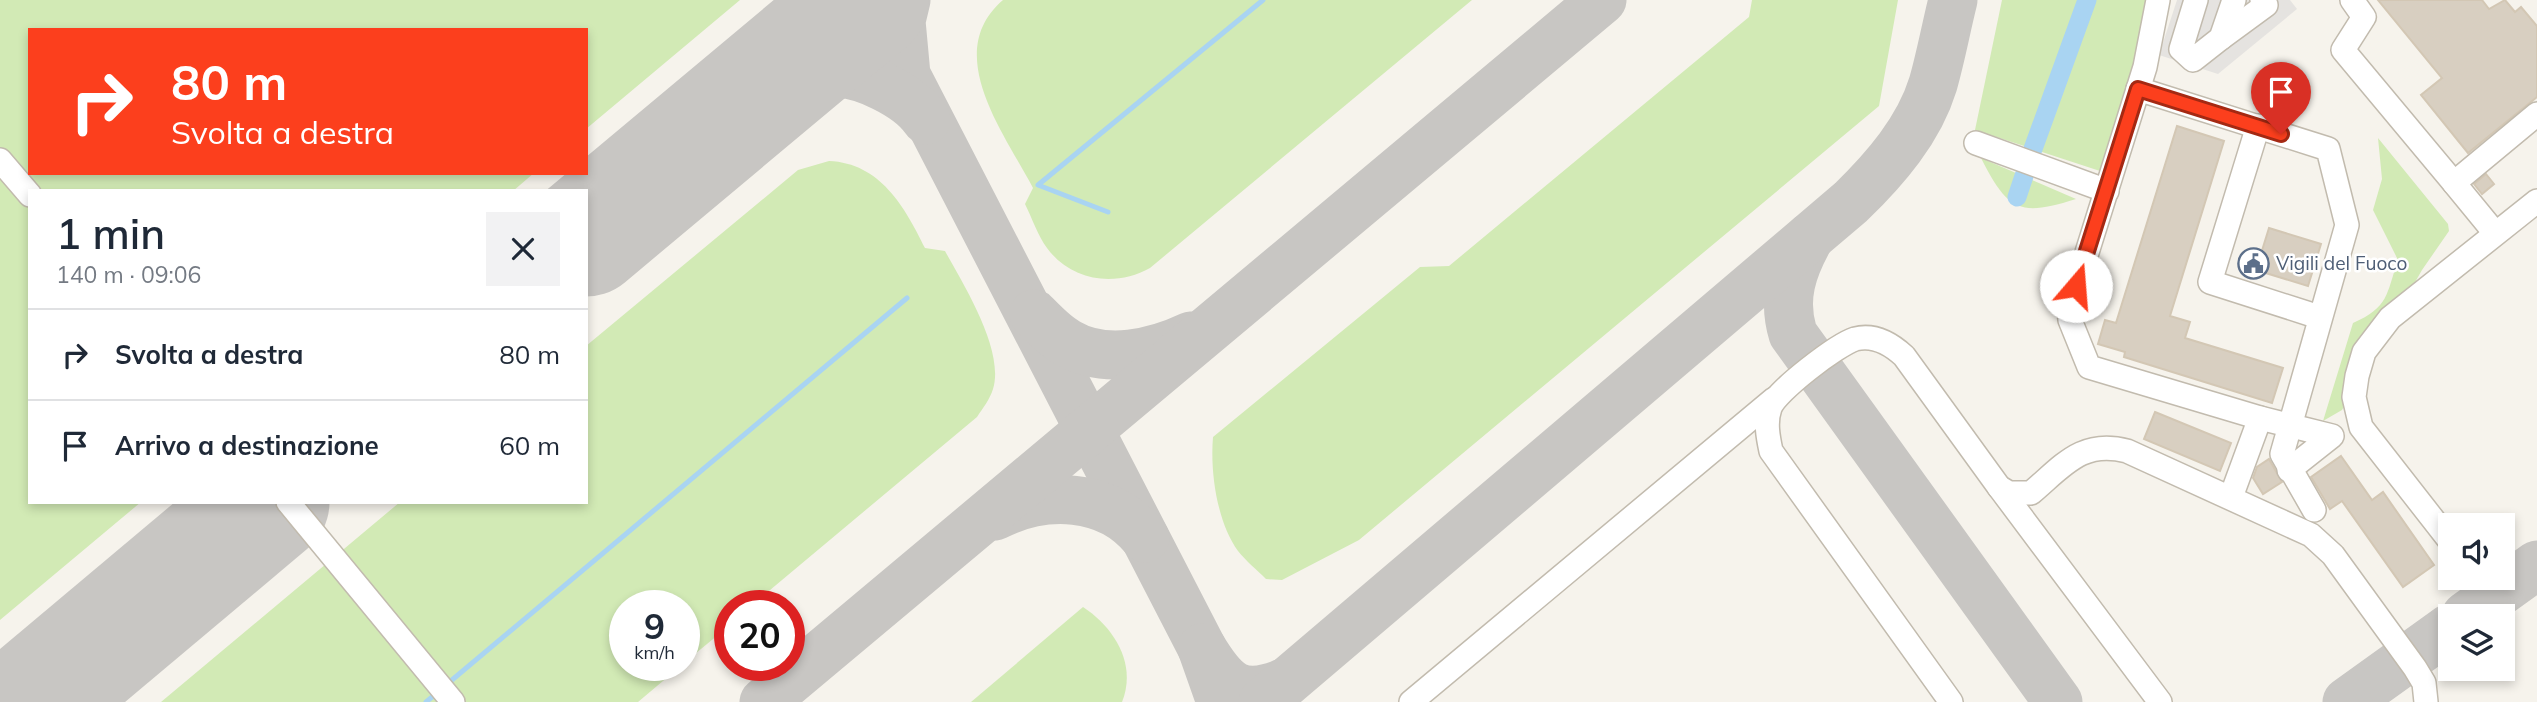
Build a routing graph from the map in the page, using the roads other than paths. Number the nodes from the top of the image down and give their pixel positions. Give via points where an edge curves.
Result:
1 (2158, 0) edge
2 (2196, 0) edge
3 (2234, 0) edge
4 (2262, 0) edge
5 (2352, 0) edge
6 (2221, 38) junction
7 (2138, 89) junction
8 (2537, 114) edge
9 (2258, 126) junction
10 (1976, 143) dead end
11 (0, 160) edge
12 (2454, 183) junction
13 (2107, 191) junction
14 (28, 193) edge
15 (2537, 201) edge
16 (2495, 233) junction
17 (2319, 317) junction
18 (1778, 396) junction
19 (2260, 418) junction
20 (2288, 426) junction
21 (2361, 427) junction
22 (2332, 436) junction
23 (1719, 445) junction
24 (1771, 451) junction
25 (2289, 470) junction
26 (1999, 487) junction
27 (2031, 493) junction
28 (2231, 497) junction
29 (290, 504) edge
30 (2314, 510) dead end
31 (2026, 523) junction
32 (2438, 526) edge
33 (453, 702) edge
34 (1411, 702) edge
35 (1951, 702) edge
36 (2160, 702) edge
37 (2426, 702) edge

1 - 7 street
2 - 6 street via 2181,48 2193,60
3 - 6 street
4 - 6 street via 2266,5
5 - 12 street via 2364,17 2343,51
7 - 9 street
7 - 13 street
8 - 12 street
9 - 17 street via 2328,149 2347,225
9 - 17 street via 2210,282
10 - 13 street
11 - 14 street
12 - 16 street
13 - 19 street via 2069,310 2086,363
15 - 16 street
16 - 21 street via 2390,318 2364,352 2354,397
17 - 20 street
18 - 23 street
18 - 24 street via 1768,419
18 - 26 street via 1843,345 1854,340 1882,341 1904,356
19 - 20 street
19 - 28 street
20 - 22 street
20 - 25 street via 2282,454
21 - 22 street
21 - 32 street
22 - 25 street
23 - 24 street via 1751,442
23 - 34 street
24 - 35 street
25 - 30 street
26 - 27 street via 2009,493
26 - 31 street
27 - 28 street via 2073,457 2092,447 2108,446
27 - 31 street
28 - 37 street via 2296,526 2333,555 2415,668 2424,683
29 - 33 street
31 - 36 street

